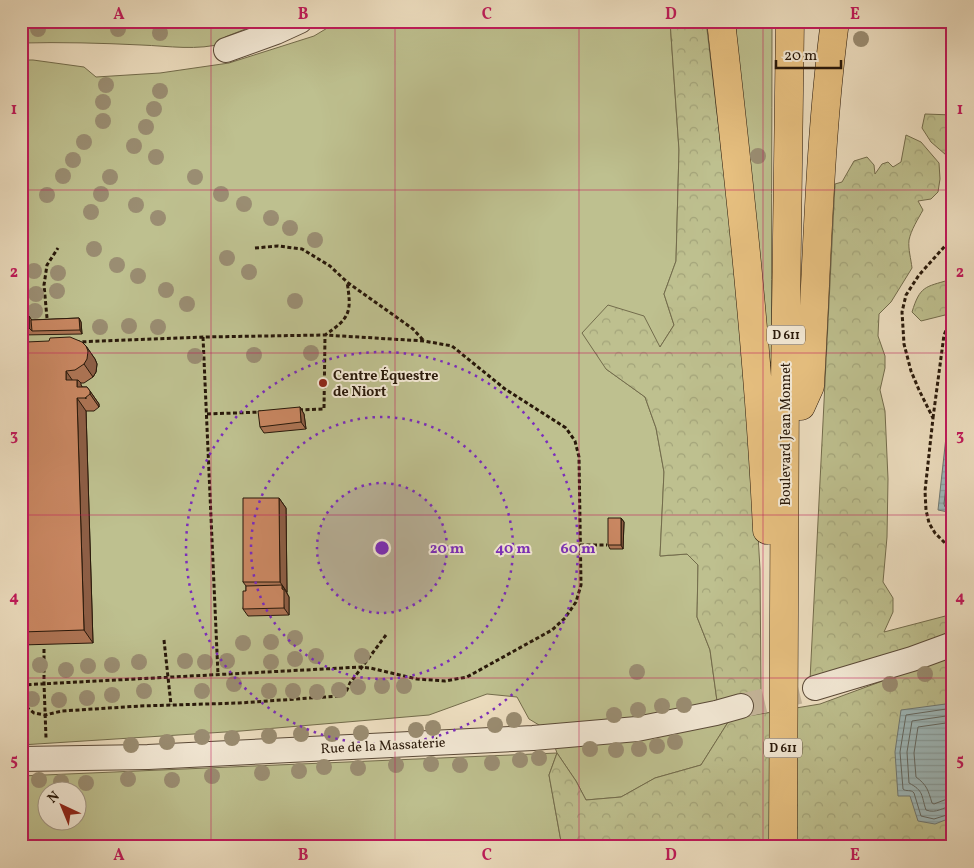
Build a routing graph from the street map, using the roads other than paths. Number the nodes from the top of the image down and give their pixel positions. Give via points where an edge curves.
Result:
1 (300, 21) edge
2 (721, 21) edge
3 (790, 21) edge
4 (802, 21) edge
5 (835, 21) edge
6 (226, 50) dead end
7 (801, 406) junction
8 (953, 644) edge
9 (784, 648) junction
10 (815, 688) tunnel mouth
11 (741, 706) tunnel mouth
12 (21, 758) edge
13 (783, 847) edge
14 (796, 847) edge

1 - 6 street
2 - 9 main road via 755,359 772,621
3 - 9 main road, Boulevard Jean Monnet / D 611
4 - 7 main road, Boulevard Jean Monnet / D 611
5 - 7 main road via 824,118 810,386
7 - 14 main road, Boulevard Jean Monnet / D 611
8 - 10 street
9 - 13 main road, Boulevard Jean Monnet / D 611
11 - 12 street, Rue de la Massaterie via 637,729 533,738 167,756

